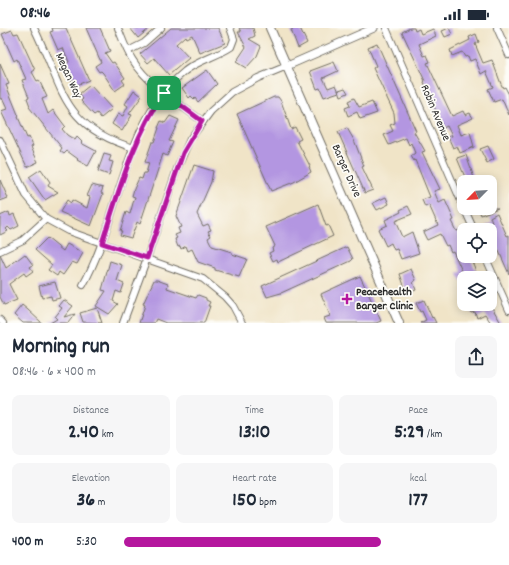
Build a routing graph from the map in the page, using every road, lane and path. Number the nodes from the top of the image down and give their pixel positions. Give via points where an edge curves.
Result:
1 (34, 28) edge
2 (118, 28) edge
3 (161, 28) edge
4 (230, 28) edge
5 (270, 28) edge
6 (374, 28) edge
7 (386, 28) edge
8 (497, 28) edge
9 (128, 51) junction
10 (509, 55) edge
11 (287, 66) junction
12 (164, 93) junction
13 (202, 121) junction
14 (0, 140) edge
15 (134, 148) junction
16 (457, 192) edge
17 (46, 219) junction
18 (102, 243) junction
19 (0, 251) edge
20 (147, 258) junction
21 (488, 263) edge
22 (83, 285) dead end
23 (509, 310) edge
24 (0, 320) edge
25 (3, 323) edge
26 (123, 323) edge
27 (242, 323) edge
28 (399, 323) edge

1 - 15 street, Megan Way via 62,93 78,118 102,136
2 - 9 street
3 - 9 street via 144,43
4 - 12 street via 234,39 231,48 194,64
5 - 11 main road, Barger Drive
6 - 11 street
7 - 16 street, Robin Avenue
8 - 10 street
9 - 12 street via 137,66
11 - 13 street via 232,92
11 - 28 main road, Barger Drive
12 - 13 street
12 - 15 street
13 - 20 street via 183,153
14 - 17 street via 26,195
15 - 18 street
17 - 18 street via 68,231
17 - 19 street via 23,240
18 - 20 street
18 - 22 street
20 - 26 street
20 - 27 street via 203,279 233,306
21 - 23 street
24 - 25 street

